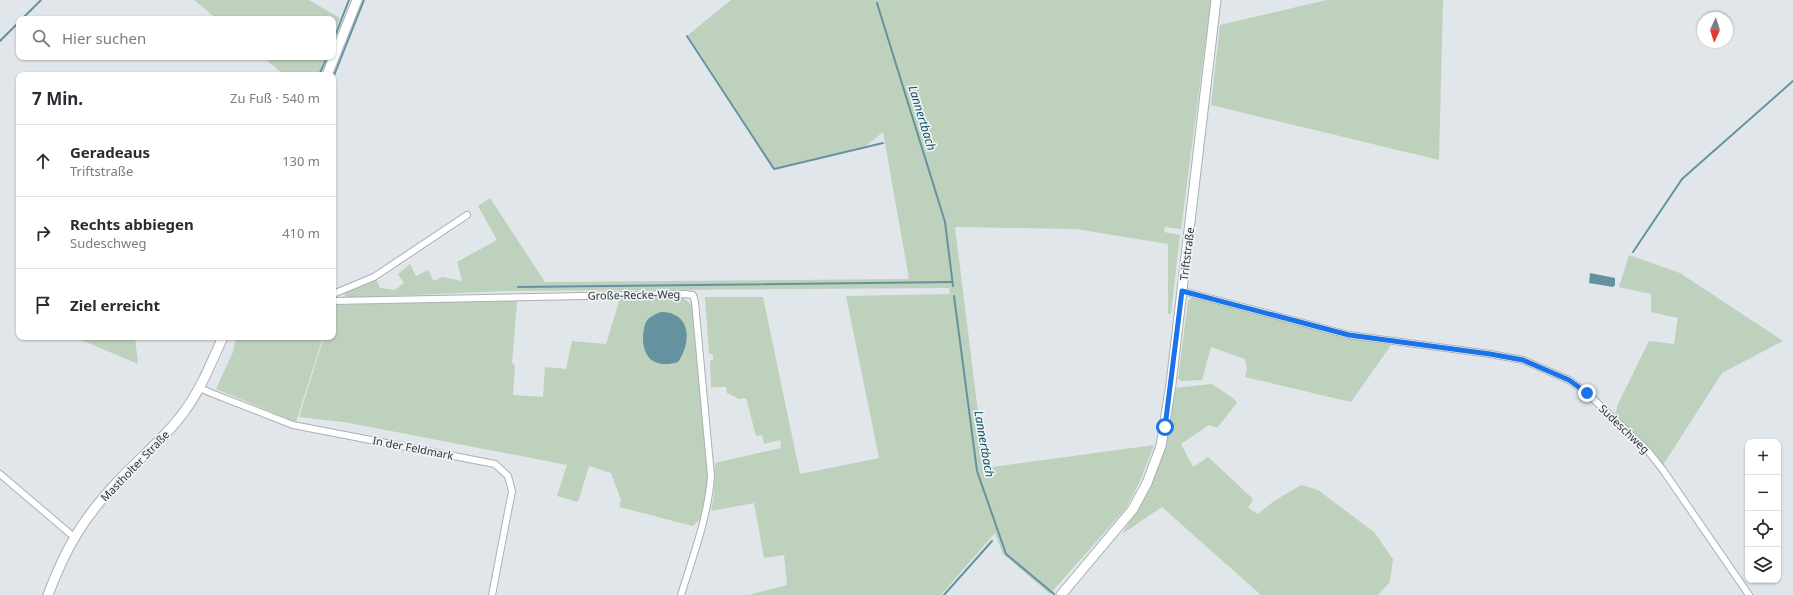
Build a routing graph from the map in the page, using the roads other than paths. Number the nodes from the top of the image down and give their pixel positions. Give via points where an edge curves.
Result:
1 (357, 0) edge
2 (1216, 0) edge
3 (336, 52) edge
4 (333, 60) edge
5 (328, 72) edge
6 (468, 214) dead end
7 (1182, 291) junction
8 (336, 292) edge
9 (342, 301) junction
10 (336, 302) edge
11 (222, 340) edge
12 (200, 388) junction
13 (0, 474) edge
14 (74, 537) junction
15 (48, 595) edge
16 (492, 595) edge
17 (681, 595) edge
18 (1060, 595) edge
19 (1749, 595) edge

1 - 3 street
2 - 7 street, Triftstraße
4 - 5 street
6 - 8 street via 374,277
7 - 18 street, Triftstraße via 1165,427 1161,446 1147,483 1129,514
7 - 19 street, Sudeschweg via 1349,335 1523,360 1569,380 1587,393 1648,451
8 - 9 street
9 - 10 street, Große-Recke-Weg
9 - 17 street, Große-Recke-Weg via 693,295 711,476 710,494 702,529
11 - 12 street, Mastholter Straße
12 - 14 street, Mastholter Straße via 166,435 120,480 94,509
12 - 16 street, In der Feldmark via 293,425 495,464 508,476 512,491
13 - 14 street
14 - 15 street, Mastholter Straße via 60,563

